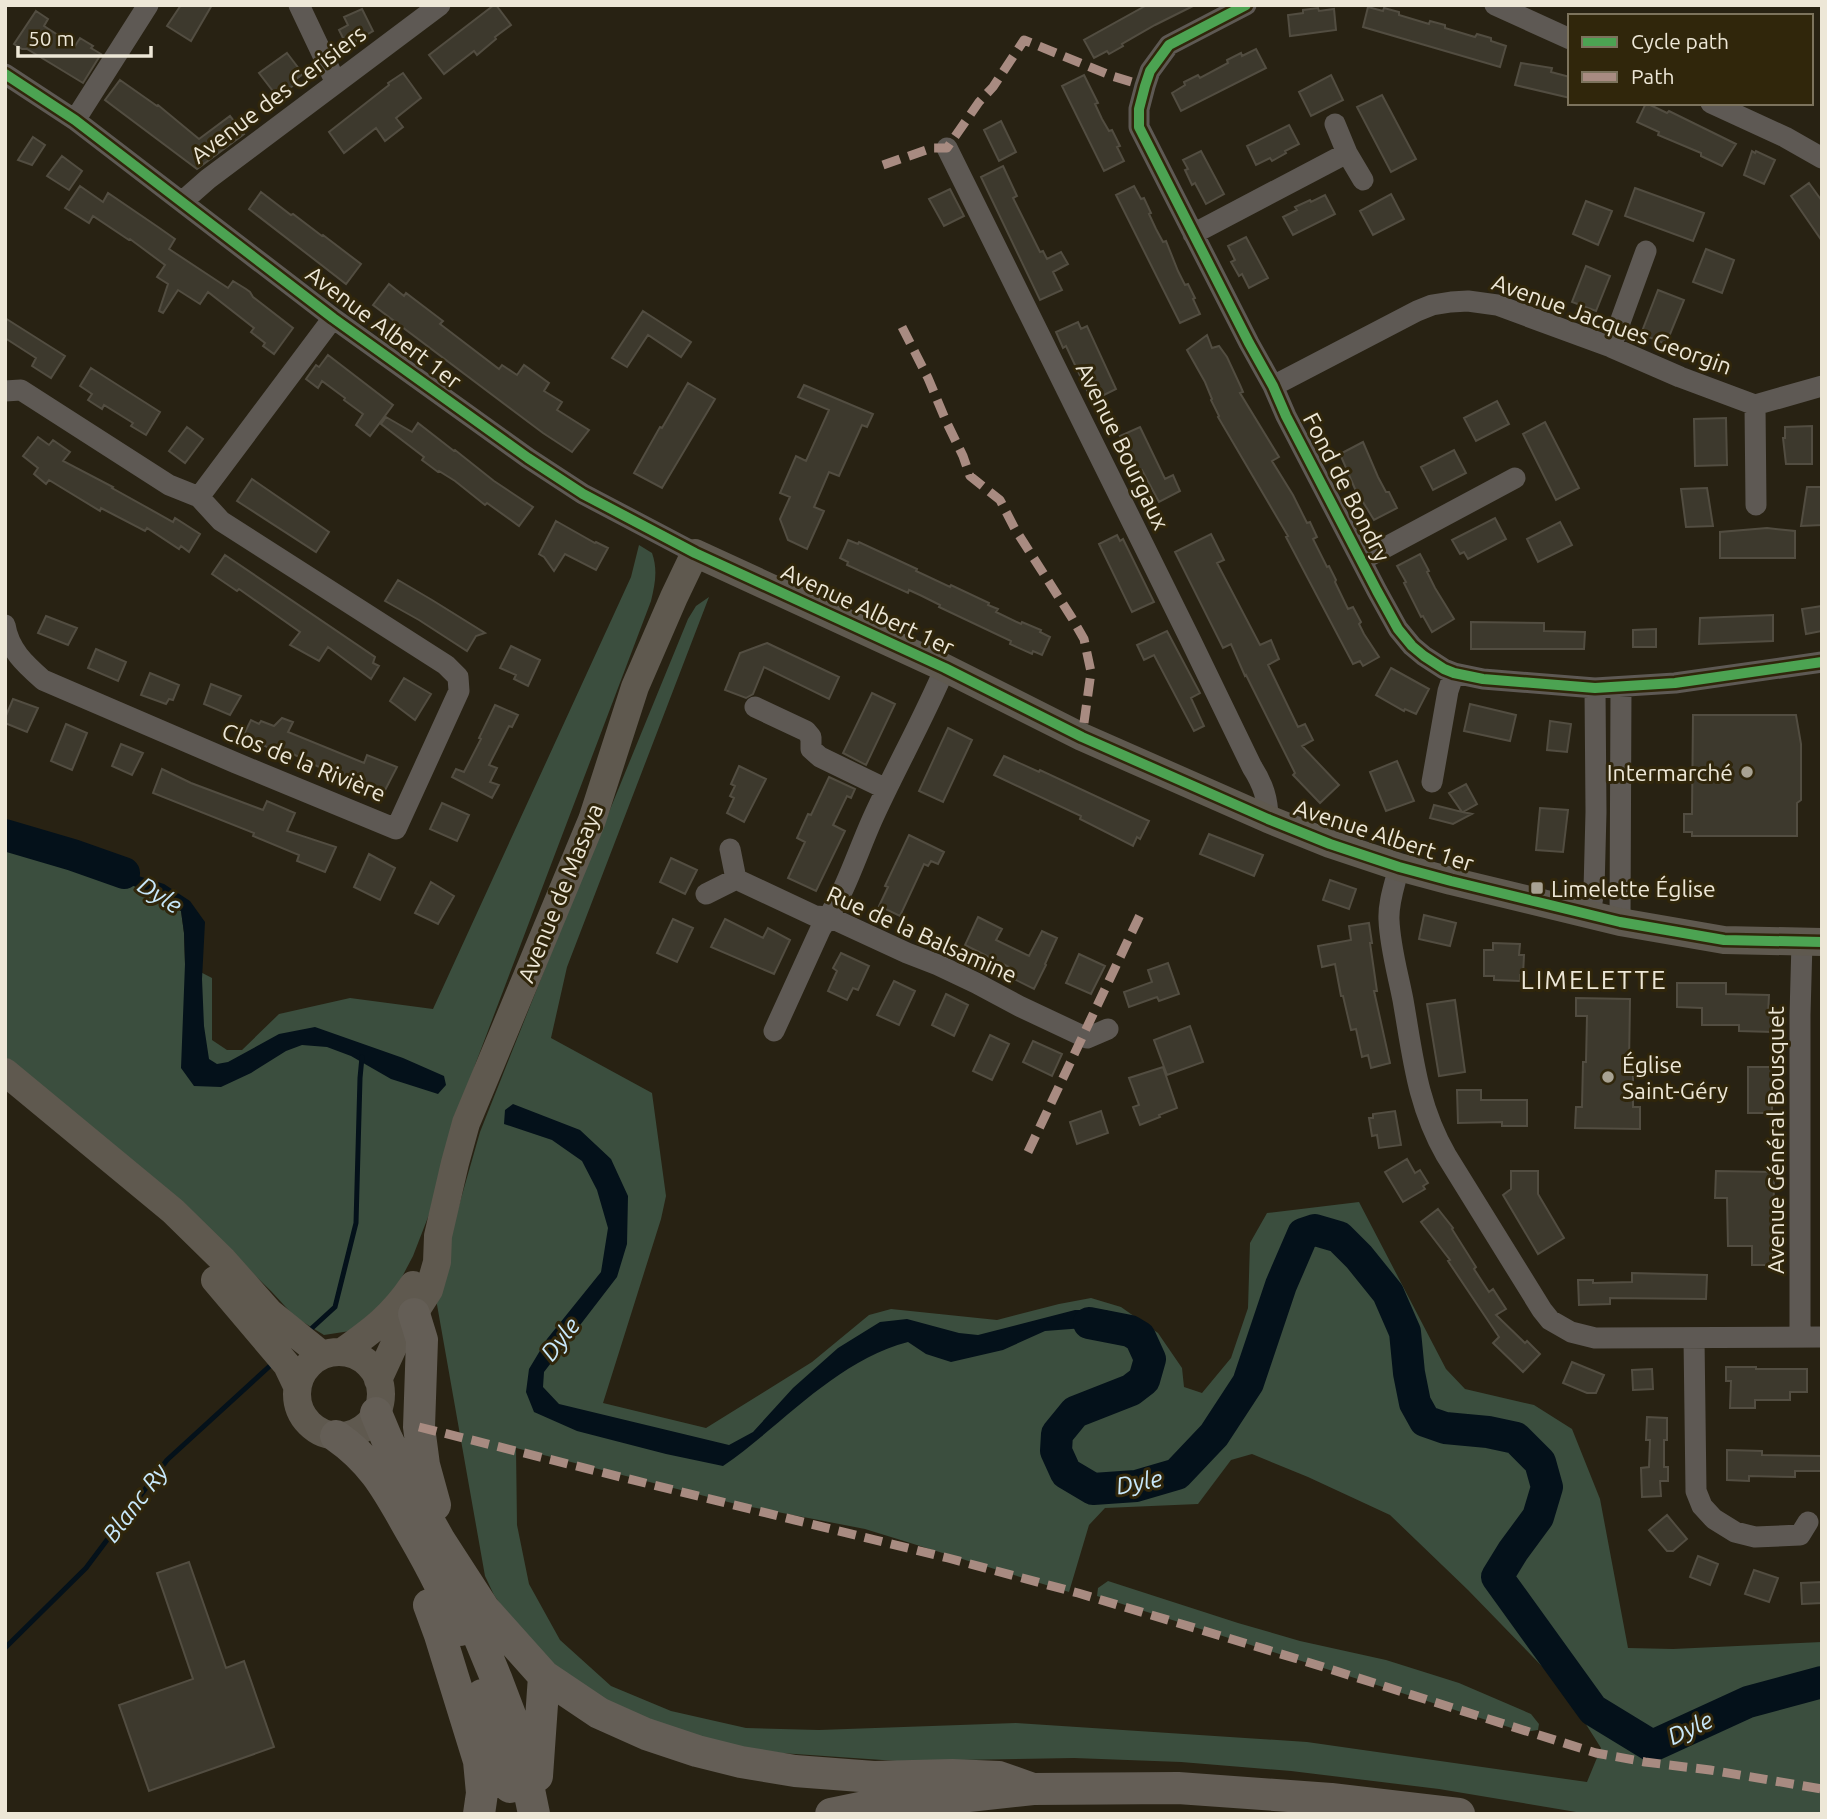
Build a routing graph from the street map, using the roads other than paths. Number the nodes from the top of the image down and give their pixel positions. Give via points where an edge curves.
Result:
1 (148, 5) edge
2 (299, 5) edge
3 (440, 5) edge
4 (1246, 5) edge
5 (1495, 5) edge
6 (1568, 38) edge
7 (5, 74) edge
8 (337, 83) junction
9 (1715, 105) edge
10 (75, 120) junction
11 (1335, 124) dead end
12 (947, 148) dead end
13 (1347, 153) junction
14 (1822, 158) edge
15 (1363, 180) dead end
16 (183, 201) junction
17 (1193, 234) junction
18 (1646, 251) dead end
19 (333, 318) junction
20 (1611, 347) junction
21 (1273, 386) junction
22 (1822, 386) edge
23 (5, 391) edge
24 (1755, 405) junction
25 (1515, 478) dead end
26 (199, 496) junction
27 (1756, 505) dead end
28 (695, 554) junction
29 (1362, 560) junction
30 (5, 625) edge
31 (1822, 662) edge
32 (945, 668) junction
33 (1454, 673) junction
34 (1621, 687) junction
35 (1595, 688) junction
36 (755, 707) dead end
37 (1252, 767) junction
38 (1432, 782) dead end
39 (886, 789) junction
40 (1240, 807) junction
41 (1268, 819) junction
42 (730, 849) dead end
43 (1399, 867) junction
44 (736, 879) junction
45 (706, 894) dead end
46 (1590, 914) junction
47 (829, 917) junction
48 (1620, 922) junction
49 (1812, 942) edge
50 (1108, 1029) dead end
51 (774, 1031) dead end
52 (5, 1072) edge
53 (5, 1095) edge
54 (439, 1236) junction
55 (414, 1314) junction
56 (1811, 1337) edge
57 (1694, 1338) junction
58 (332, 1353) junction
59 (378, 1380) junction
60 (298, 1386) junction
61 (376, 1413) junction
62 (336, 1436) junction
63 (403, 1518) junction
64 (1808, 1522) dead end
65 (440, 1541) junction
66 (544, 1676) junction
67 (1033, 1789) junction
68 (528, 1813) edge
69 (479, 1814) edge
70 (831, 1814) edge
71 (1459, 1814) edge

1 - 10 street
2 - 8 street
3 - 8 street, Avenue des Cerisiers
4 - 17 street, Fond de Bondry via 1169,45 1150,71 1139,109 1139,127
5 - 6 street
7 - 10 street, Avenue Albert 1er
8 - 16 street, Avenue des Cerisiers
9 - 14 street
10 - 16 street, Avenue Albert 1er
11 - 13 street
12 - 37 street, Avenue Bourgaux
13 - 15 street
13 - 17 street
16 - 19 street, Avenue Albert 1er
17 - 21 street, Fond de Bondry
18 - 20 street
19 - 26 street
19 - 28 street, Avenue Albert 1er via 583,494
20 - 21 street, Avenue Jacques Georgin via 1497,305 1451,302 1417,311
20 - 24 street, Avenue Jacques Georgin
21 - 29 street, Fond de Bondry
22 - 24 street
23 - 26 street, Clos de la Rivière via 21,390 169,485
24 - 27 street
25 - 29 street
26 - 30 street, Clos de la Rivière via 221,522 458,677 458,691 396,829 43,680 21,660 7,639
28 - 32 main road, Avenue Albert 1er
28 - 54 main road, Avenue de Masaya via 635,687 592,820 467,1124
29 - 33 street, Fond de Bondry via 1398,629 1418,651
31 - 34 street, Fond de Bondry
32 - 39 street
32 - 40 main road, Avenue Albert 1er via 1082,737
33 - 35 street, Fond de Bondry
33 - 38 street
34 - 35 street, Fond de Bondry
34 - 48 street
35 - 46 street via 1595,877
36 - 39 street via 806,731 811,749 820,757
37 - 40 street
37 - 41 street, Avenue Bourgaux via 1266,794
39 - 47 street
40 - 41 main road, Avenue Albert 1er
41 - 43 main road, Avenue Albert 1er
42 - 44 street
43 - 46 main road, Avenue Albert 1er
43 - 57 street via 1389,919 1417,1083 1436,1138 1505,1253 1550,1320 1571,1332 1595,1338
44 - 45 street
44 - 47 street, Rue de la Balsamine via 815,916
46 - 48 main road, Avenue Albert 1er
47 - 50 street, Rue de la Balsamine via 948,969 1089,1047
47 - 51 street
48 - 49 main road, Avenue Albert 1er via 1724,940
49 - 56 street, Avenue Général Bousquet via 1800,1015
52 - 58 main road via 173,1211 270,1313
53 - 60 main road via 159,1224 211,1275 287,1365
54 - 55 main road, Avenue de Masaya via 429,1290
54 - 58 main road, Avenue de Masaya via 399,1305 380,1323
55 - 59 main road, Avenue de Masaya
55 - 65 highway via 422,1340 419,1427
56 - 57 street
57 - 64 street via 1696,1491 1702,1506 1735,1532 1755,1538 1800,1535
58 - 59 main road via 365,1361
58 - 60 main road via 310,1363
59 - 61 main road
60 - 62 main road via 301,1412 310,1424
61 - 62 main road via 366,1426
61 - 65 highway
62 - 63 highway via 355,1449 380,1478
63 - 68 highway via 453,1611
63 - 69 highway via 404,1545 440,1635 480,1761
65 - 66 highway via 484,1609
65 - 68 highway via 518,1736
66 - 67 highway via 599,1713 646,1734 741,1762 874,1777 999,1777
66 - 68 highway
67 - 70 highway
67 - 71 highway via 1178,1788

